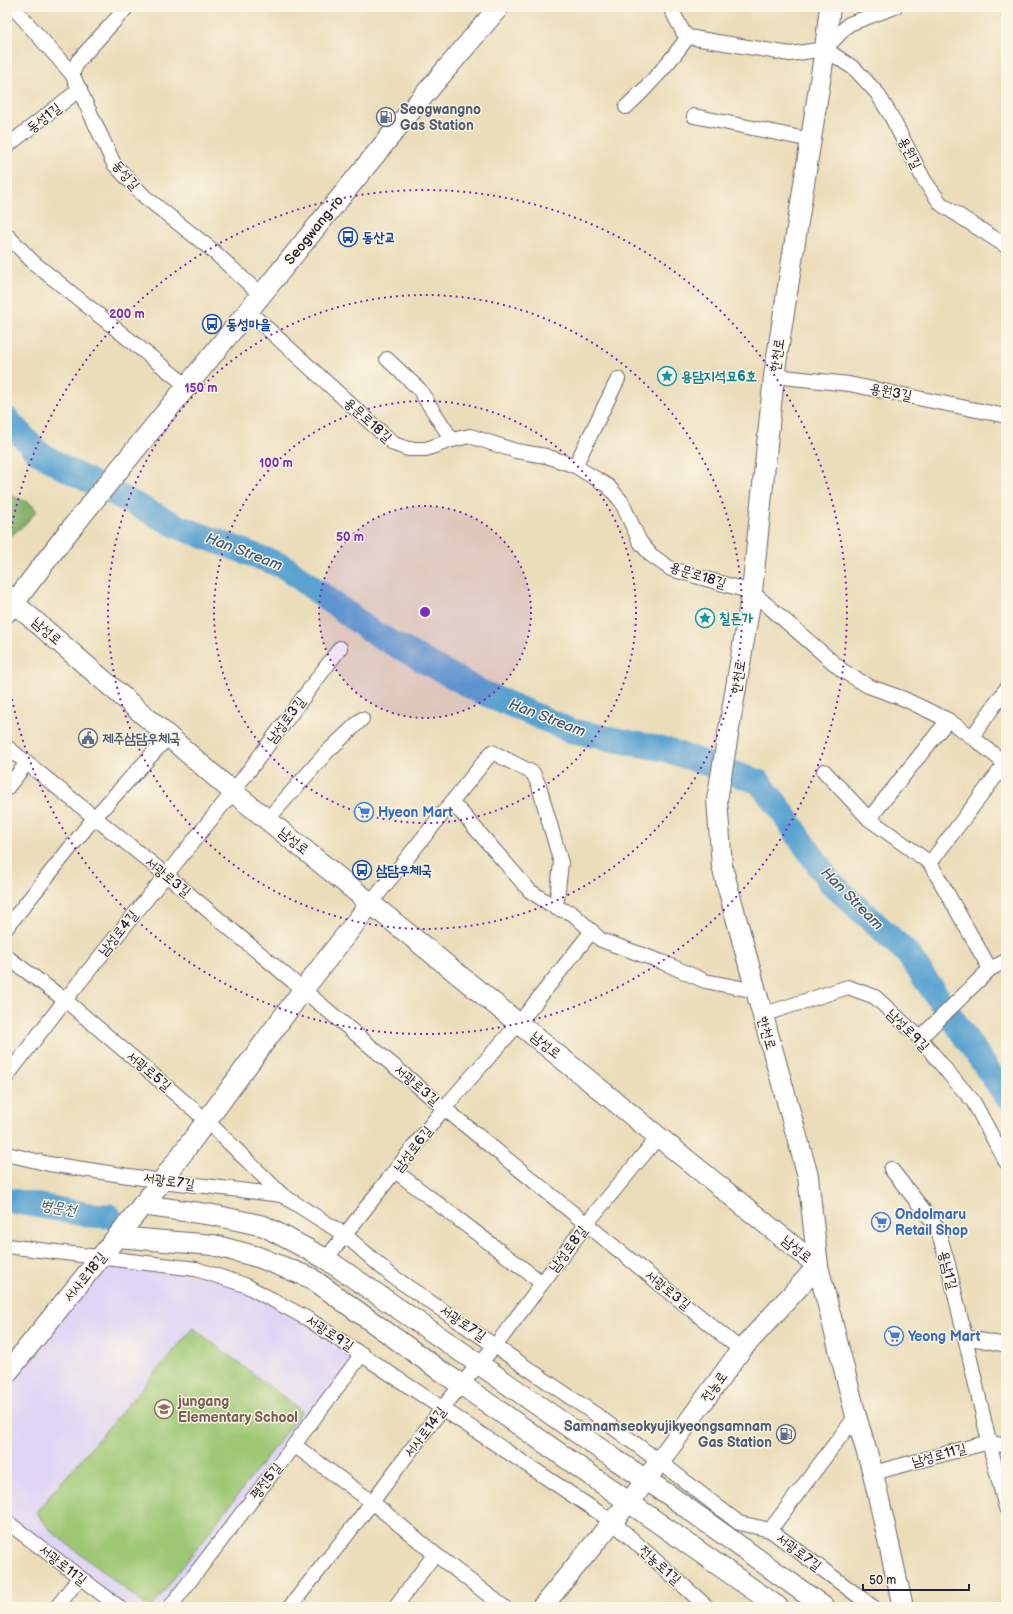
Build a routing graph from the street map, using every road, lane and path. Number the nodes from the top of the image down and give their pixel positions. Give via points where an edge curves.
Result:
1 (13, 7) edge
2 (127, 7) edge
3 (499, 7) edge
4 (670, 7) edge
5 (830, 7) edge
6 (895, 7) edge
7 (688, 36) junction
8 (825, 49) junction
9 (72, 74) junction
10 (80, 89) junction
11 (626, 107) dead end
12 (694, 116) dead end
13 (811, 140) junction
14 (7, 146) edge
15 (7, 235) edge
16 (1006, 246) edge
17 (261, 295) junction
18 (248, 311) junction
19 (387, 359) dead end
20 (774, 376) junction
21 (618, 379) dead end
22 (187, 386) junction
23 (1006, 416) edge
24 (452, 440) junction
25 (575, 466) junction
26 (752, 592) junction
27 (9, 603) edge
28 (340, 648) dead end
29 (1006, 689) edge
30 (362, 719) dead end
31 (948, 720) junction
32 (168, 736) junction
33 (972, 737) junction
34 (7, 747) edge
35 (27, 763) junction
36 (1006, 764) edge
37 (824, 771) dead end
38 (7, 788) edge
39 (233, 792) junction
40 (451, 804) junction
41 (94, 818) junction
42 (869, 818) junction
43 (267, 820) junction
44 (930, 863) junction
45 (165, 874) junction
46 (370, 904) junction
47 (556, 908) junction
48 (7, 927) edge
49 (592, 931) junction
50 (7, 957) edge
51 (1006, 961) edge
52 (990, 969) junction
53 (303, 990) junction
54 (756, 992) junction
55 (65, 1000) junction
56 (762, 1015) junction
57 (519, 1023) junction
58 (920, 1038) junction
59 (7, 1076) edge
60 (444, 1108) junction
61 (206, 1120) junction
62 (659, 1136) junction
63 (7, 1154) edge
64 (1006, 1162) edge
65 (891, 1169) dead end
66 (395, 1172) junction
67 (162, 1181) junction
68 (282, 1195) junction
69 (142, 1205) junction
70 (587, 1223) junction
71 (345, 1235) junction
72 (118, 1237) junction
73 (7, 1246) edge
74 (100, 1258) junction
75 (326, 1259) junction
76 (818, 1266) junction
77 (542, 1283) junction
78 (964, 1337) junction
79 (496, 1345) junction
80 (1006, 1345) edge
81 (741, 1350) junction
82 (362, 1354) junction
83 (479, 1364) junction
84 (7, 1373) edge
85 (462, 1385) junction
86 (443, 1408) junction
87 (856, 1416) junction
88 (989, 1442) junction
89 (294, 1445) junction
90 (1006, 1446) edge
91 (660, 1462) junction
92 (873, 1473) junction
93 (646, 1480) junction
94 (372, 1502) junction
95 (629, 1502) junction
96 (1006, 1508) edge
97 (7, 1522) edge
98 (613, 1522) junction
99 (770, 1530) junction
100 (435, 1554) junction
101 (79, 1578) junction
102 (57, 1607) edge
103 (119, 1607) edge
104 (170, 1607) edge
105 (290, 1607) edge
106 (395, 1607) edge
107 (504, 1607) edge
108 (542, 1607) edge
109 (707, 1607) edge
110 (778, 1607) edge
111 (824, 1607) edge
112 (873, 1607) edge
113 (903, 1607) edge

1 - 9 street, 동성길
2 - 9 street via 78,61
3 - 17 street, Seogwang-ro
4 - 7 street via 683,32
5 - 8 street, 한천로
6 - 8 street via 849,24
7 - 8 street via 790,54
7 - 11 street via 675,56
8 - 13 street, 한천로
8 - 16 street, 용원길 via 855,69 877,93 924,180 942,204
9 - 10 street, 동성길
10 - 14 street, 동성1길
10 - 17 street, 동성길 via 114,164 145,197 211,250
12 - 13 street
13 - 20 street, 한천로
15 - 22 street via 34,263
17 - 18 street, Seogwang-ro
18 - 22 street, Seogwang-ro
18 - 24 street, 용문로18길 via 394,444 408,449 426,449
19 - 24 street via 420,389
20 - 23 street, 용원3길 via 849,384
20 - 26 street, 한천로
21 - 25 street
22 - 27 street, Seogwang-ro
24 - 25 street, 용문로18길 via 470,436
25 - 26 street, 용문로18길 via 608,486 621,501 640,542 651,555 671,569
26 - 31 street, 용문로18길 via 842,671 868,686 902,698
26 - 54 street, 한천로 via 717,800 722,866
27 - 32 street, 남성로
28 - 39 street, 남성로3길
29 - 33 street
30 - 43 street via 326,753
31 - 33 street, 용문로18길
31 - 42 street
32 - 39 street, 남성로
32 - 41 street
33 - 36 street, 용문로18길
34 - 35 street, 서광로3길
35 - 38 street
35 - 41 street, 서광로3길
36 - 44 street
37 - 42 street
39 - 43 street, 남성로
39 - 45 street, 남성로4길
40 - 46 street
40 - 47 street via 461,812 530,891
40 - 47 street via 492,752 532,773 540,786 561,863
41 - 45 street, 서광로3길
41 - 48 street
42 - 44 street
43 - 46 street, 남성로
44 - 52 street
45 - 53 street, 서광로3길
45 - 55 street, 남성로4길
46 - 53 street
46 - 57 street, 남성로
47 - 49 street via 572,913
49 - 54 street via 601,940 705,981
49 - 57 street, 남성로6길
50 - 55 street, 서광로5길
51 - 52 street
52 - 58 street
53 - 60 street, 서광로3길
53 - 61 street
54 - 56 street, 한천로
55 - 59 street, 남성로4길
55 - 61 street, 서광로5길
56 - 58 street, 남성로9길 via 848,987 875,997
56 - 76 street, 한천로 via 808,1176
57 - 60 street, 남성로6길
57 - 62 street, 남성로
58 - 64 street, 남성로9길 via 973,1101
60 - 66 street, 남성로6길
60 - 70 street, 서광로3길
61 - 67 street
61 - 68 street, 서광로5길
62 - 70 street, 남성로8길
62 - 76 street, 남성로
63 - 67 street, 서광로7길 via 49,1164
65 - 78 street, 용남1길 via 937,1227
66 - 71 street, 남성로6길
66 - 77 street
67 - 68 street, 서광로7길
67 - 69 street, 서사로18길
68 - 71 street, 서광로7길
69 - 72 street, 서사로18길
69 - 75 street via 213,1215 264,1226
70 - 77 street, 남성로8길
70 - 81 street, 서광로3길
71 - 75 street, 남성로6길
71 - 79 street, 서광로7길 via 392,1276
72 - 74 street, 서사로18길
72 - 85 street via 213,1245 258,1257 311,1278
73 - 74 street, 서광로9길
74 - 82 street, 서광로9길 via 196,1269 245,1285 308,1318
74 - 84 street, 서사로18길
75 - 83 street
76 - 81 street, 전농로
76 - 87 street, 남성로
77 - 79 street, 남성로8길
78 - 80 street
78 - 88 street, 용남1길
79 - 83 street, 남성로8길
79 - 91 street, 서광로7길
81 - 91 street, 전농로
82 - 86 street, 서광로9길
82 - 89 street, 평전5길
83 - 85 street, 서사로14길
83 - 93 street
85 - 86 street, 서사로14길
85 - 95 street
86 - 94 street, 서사로14길
86 - 98 street, 서광로9길
87 - 92 street, 남성로
87 - 99 street
88 - 90 street, 남성로11길
88 - 92 street, 남성로11길
88 - 96 street, 용남1길
89 - 94 street
89 - 104 street, 평전5길
91 - 93 street, 전농로
91 - 99 street, 서광로7길 via 739,1522
92 - 113 street, 남성로
93 - 95 street, 전농로
93 - 111 street
94 - 100 street
94 - 105 street, 서사로14길
95 - 98 street, 전농로
95 - 110 street
97 - 101 street, 서광로11길
98 - 108 street, 전농로
98 - 109 street, 전농로1길
99 - 112 street, 서광로7길
100 - 106 street
100 - 107 street
101 - 102 street
101 - 103 street, 서광로11길

